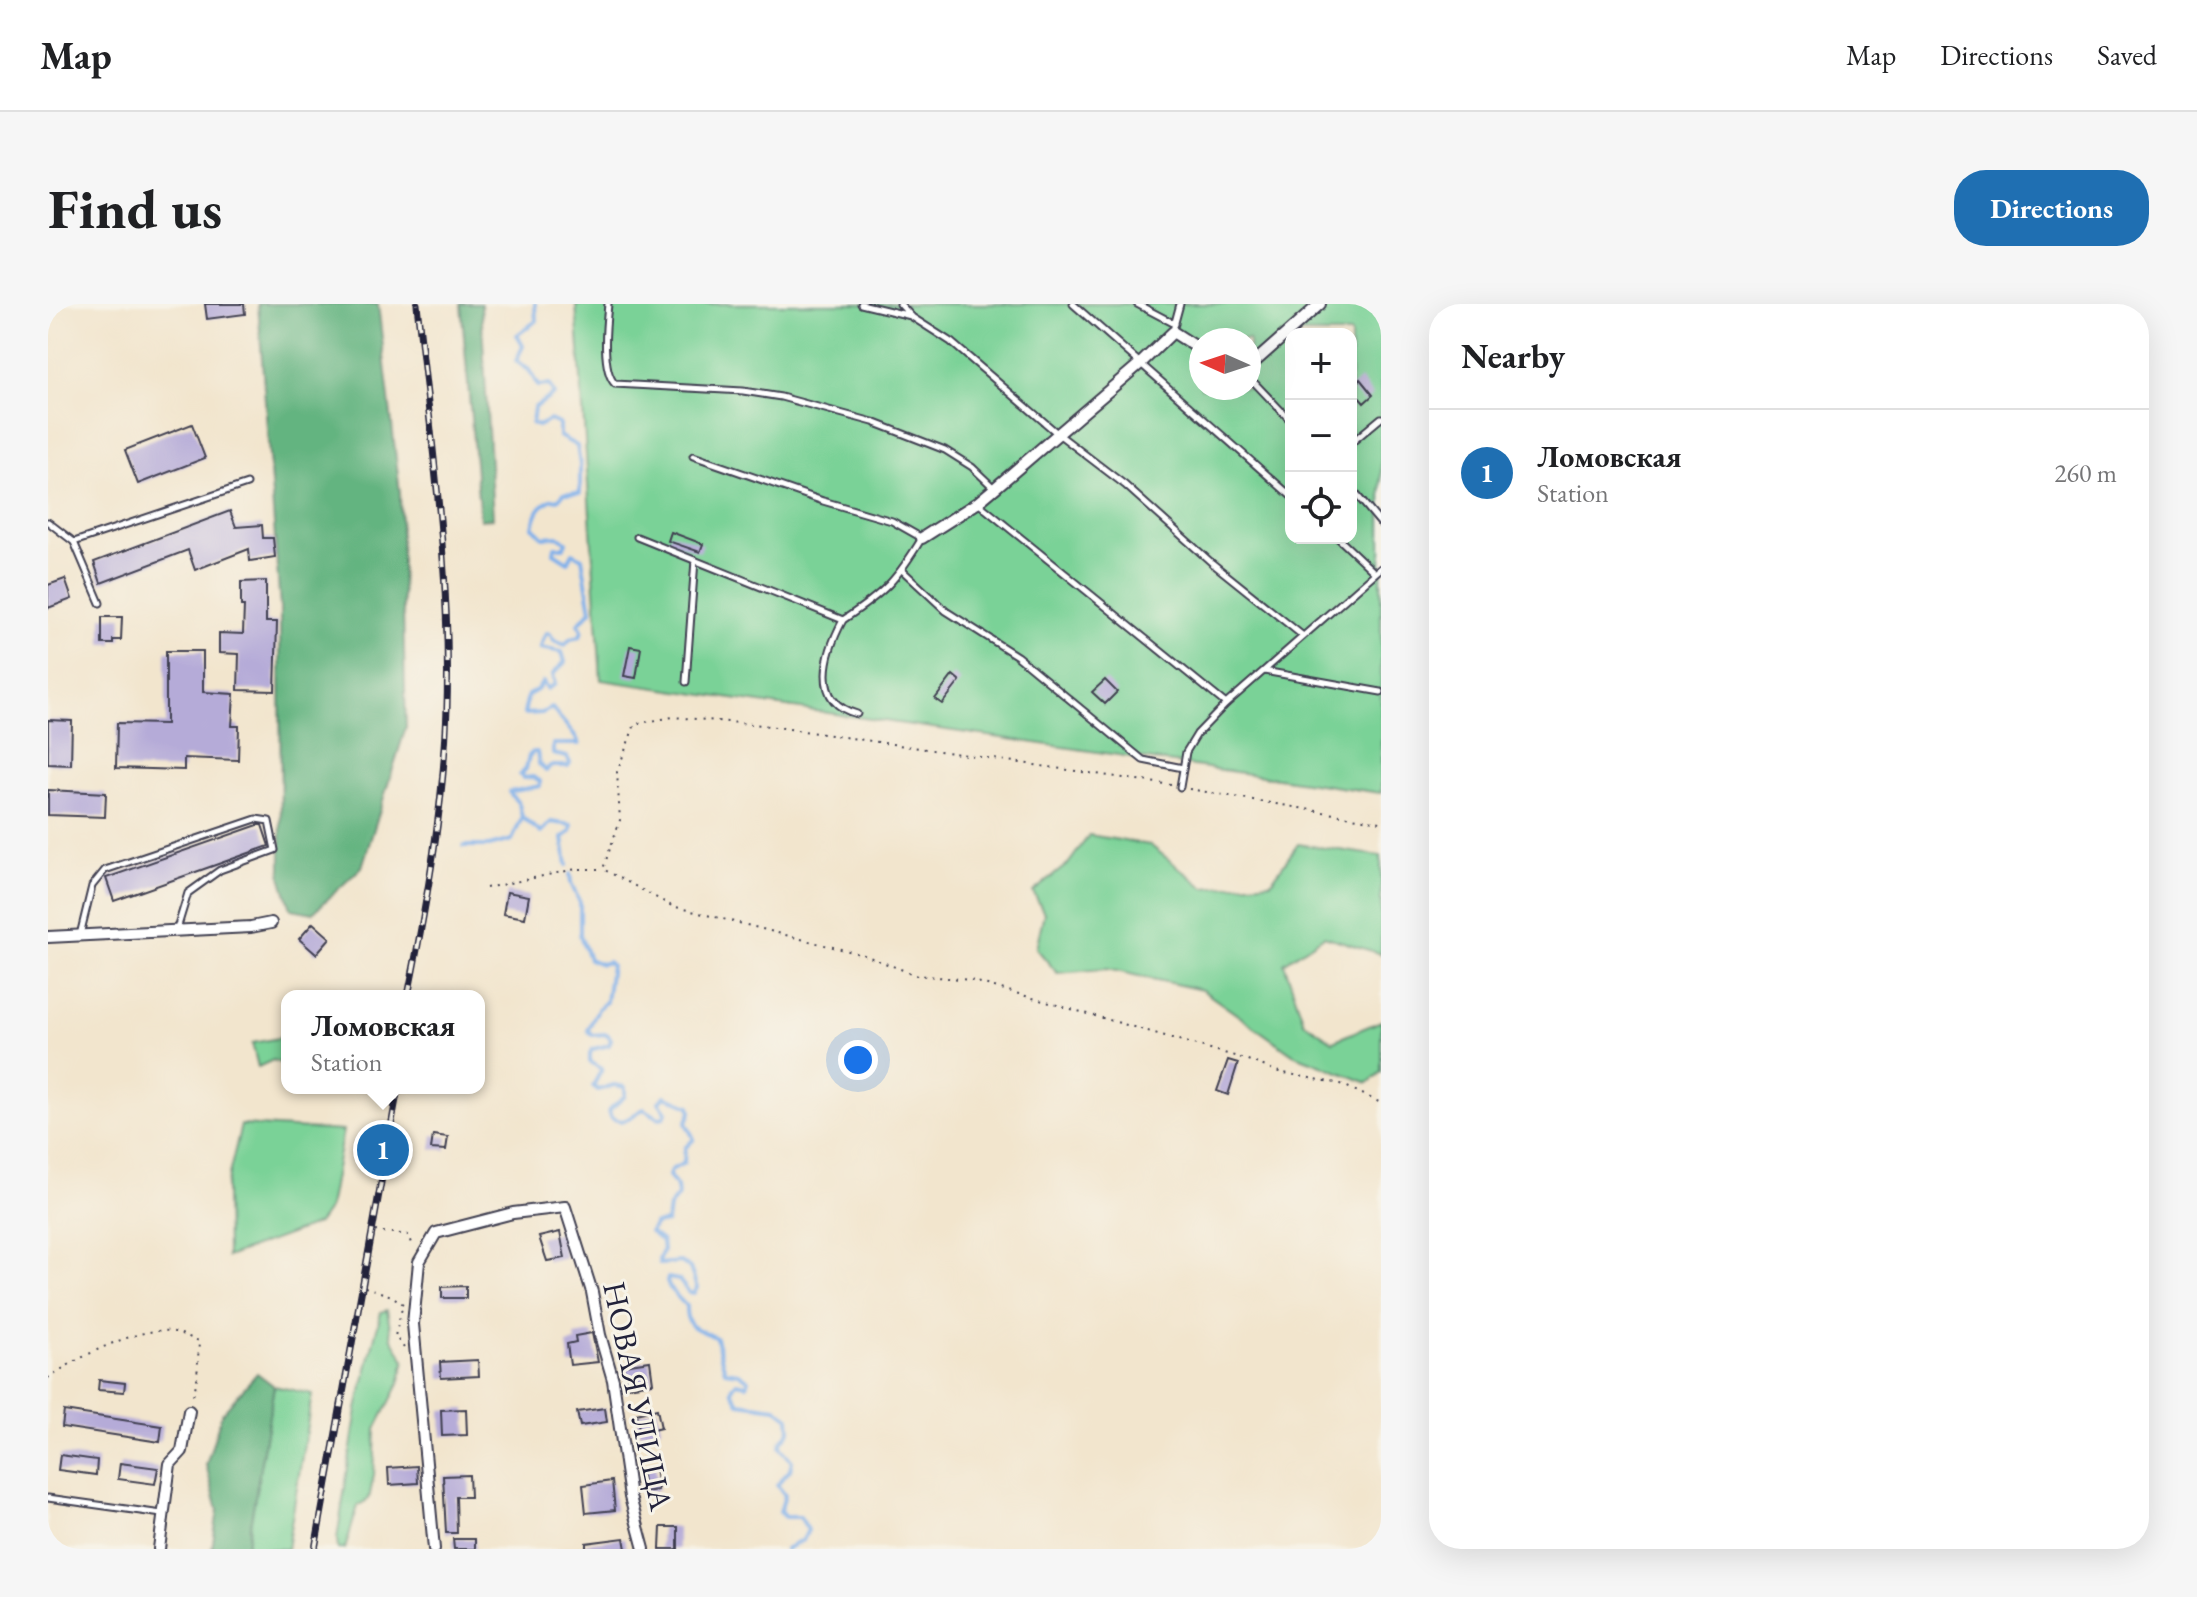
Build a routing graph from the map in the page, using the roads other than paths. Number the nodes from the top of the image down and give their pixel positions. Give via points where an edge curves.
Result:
1 (608, 304) edge
2 (861, 304) edge
3 (900, 304) edge
4 (1073, 304) edge
5 (1137, 304) edge
6 (1180, 304) edge
7 (1320, 304) edge
8 (912, 317) junction
9 (1174, 328) junction
10 (1189, 340) edge
11 (1261, 356) edge
12 (1142, 362) junction
13 (1261, 390) edge
14 (1285, 415) edge
15 (1381, 418) edge
16 (1057, 433) junction
17 (1357, 438) edge
18 (693, 456) dead end
19 (247, 484) dead end
20 (995, 488) junction
21 (1285, 491) edge
22 (1357, 495) edge
23 (977, 503) junction
24 (48, 522) edge
25 (1381, 524) edge
26 (637, 537) dead end
27 (922, 538) junction
28 (74, 542) junction
29 (1344, 544) edge
30 (695, 560) junction
31 (1381, 568) edge
32 (902, 571) junction
33 (1375, 573) junction
34 (100, 603) dead end
35 (843, 620) junction
36 (1303, 636) junction
37 (1263, 671) junction
38 (686, 682) dead end
39 (1381, 692) edge
40 (1226, 704) junction
41 (857, 714) dead end
42 (1183, 768) junction
43 (1180, 787) road end
44 (271, 923) dead end
45 (176, 930) junction
46 (80, 935) junction
47 (48, 937) edge
48 (189, 1411) road end
49 (48, 1498) edge
50 (163, 1514) junction
51 (159, 1549) edge
52 (434, 1549) edge
53 (644, 1549) edge

1 - 20 lane via 608,372 615,384 756,393 873,422 945,450
2 - 8 lane
3 - 8 lane
4 - 12 lane
5 - 9 lane
6 - 9 lane
7 - 11 street
8 - 16 lane via 951,342
9 - 10 street
9 - 12 street
12 - 16 street
12 - 21 lane
13 - 14 lane
15 - 17 lane
16 - 20 street
16 - 36 lane
18 - 27 lane via 892,521
19 - 28 lane
20 - 23 street
22 - 25 lane
23 - 27 street
23 - 40 lane
24 - 28 lane
26 - 30 lane
27 - 32 lane
28 - 34 lane
29 - 33 lane
30 - 35 lane
30 - 38 lane
31 - 33 lane
32 - 35 lane via 883,594
32 - 42 lane via 946,611 1017,656 1143,760
33 - 36 lane
35 - 41 lane via 828,655 827,686 835,704
36 - 37 lane
37 - 39 lane
37 - 40 lane
40 - 42 lane via 1197,734
42 - 43 lane
44 - 45 street
45 - 46 street
45 - 46 lane via 188,893 220,870 275,850 269,821 256,819 105,870 92,886
46 - 47 street
48 - 50 street via 182,1451 170,1464
49 - 50 lane
50 - 51 street
52 - 53 street, НОВАЯ УЛИЦА via 413,1324 419,1262 436,1233 513,1213 565,1207 613,1380 630,1497

